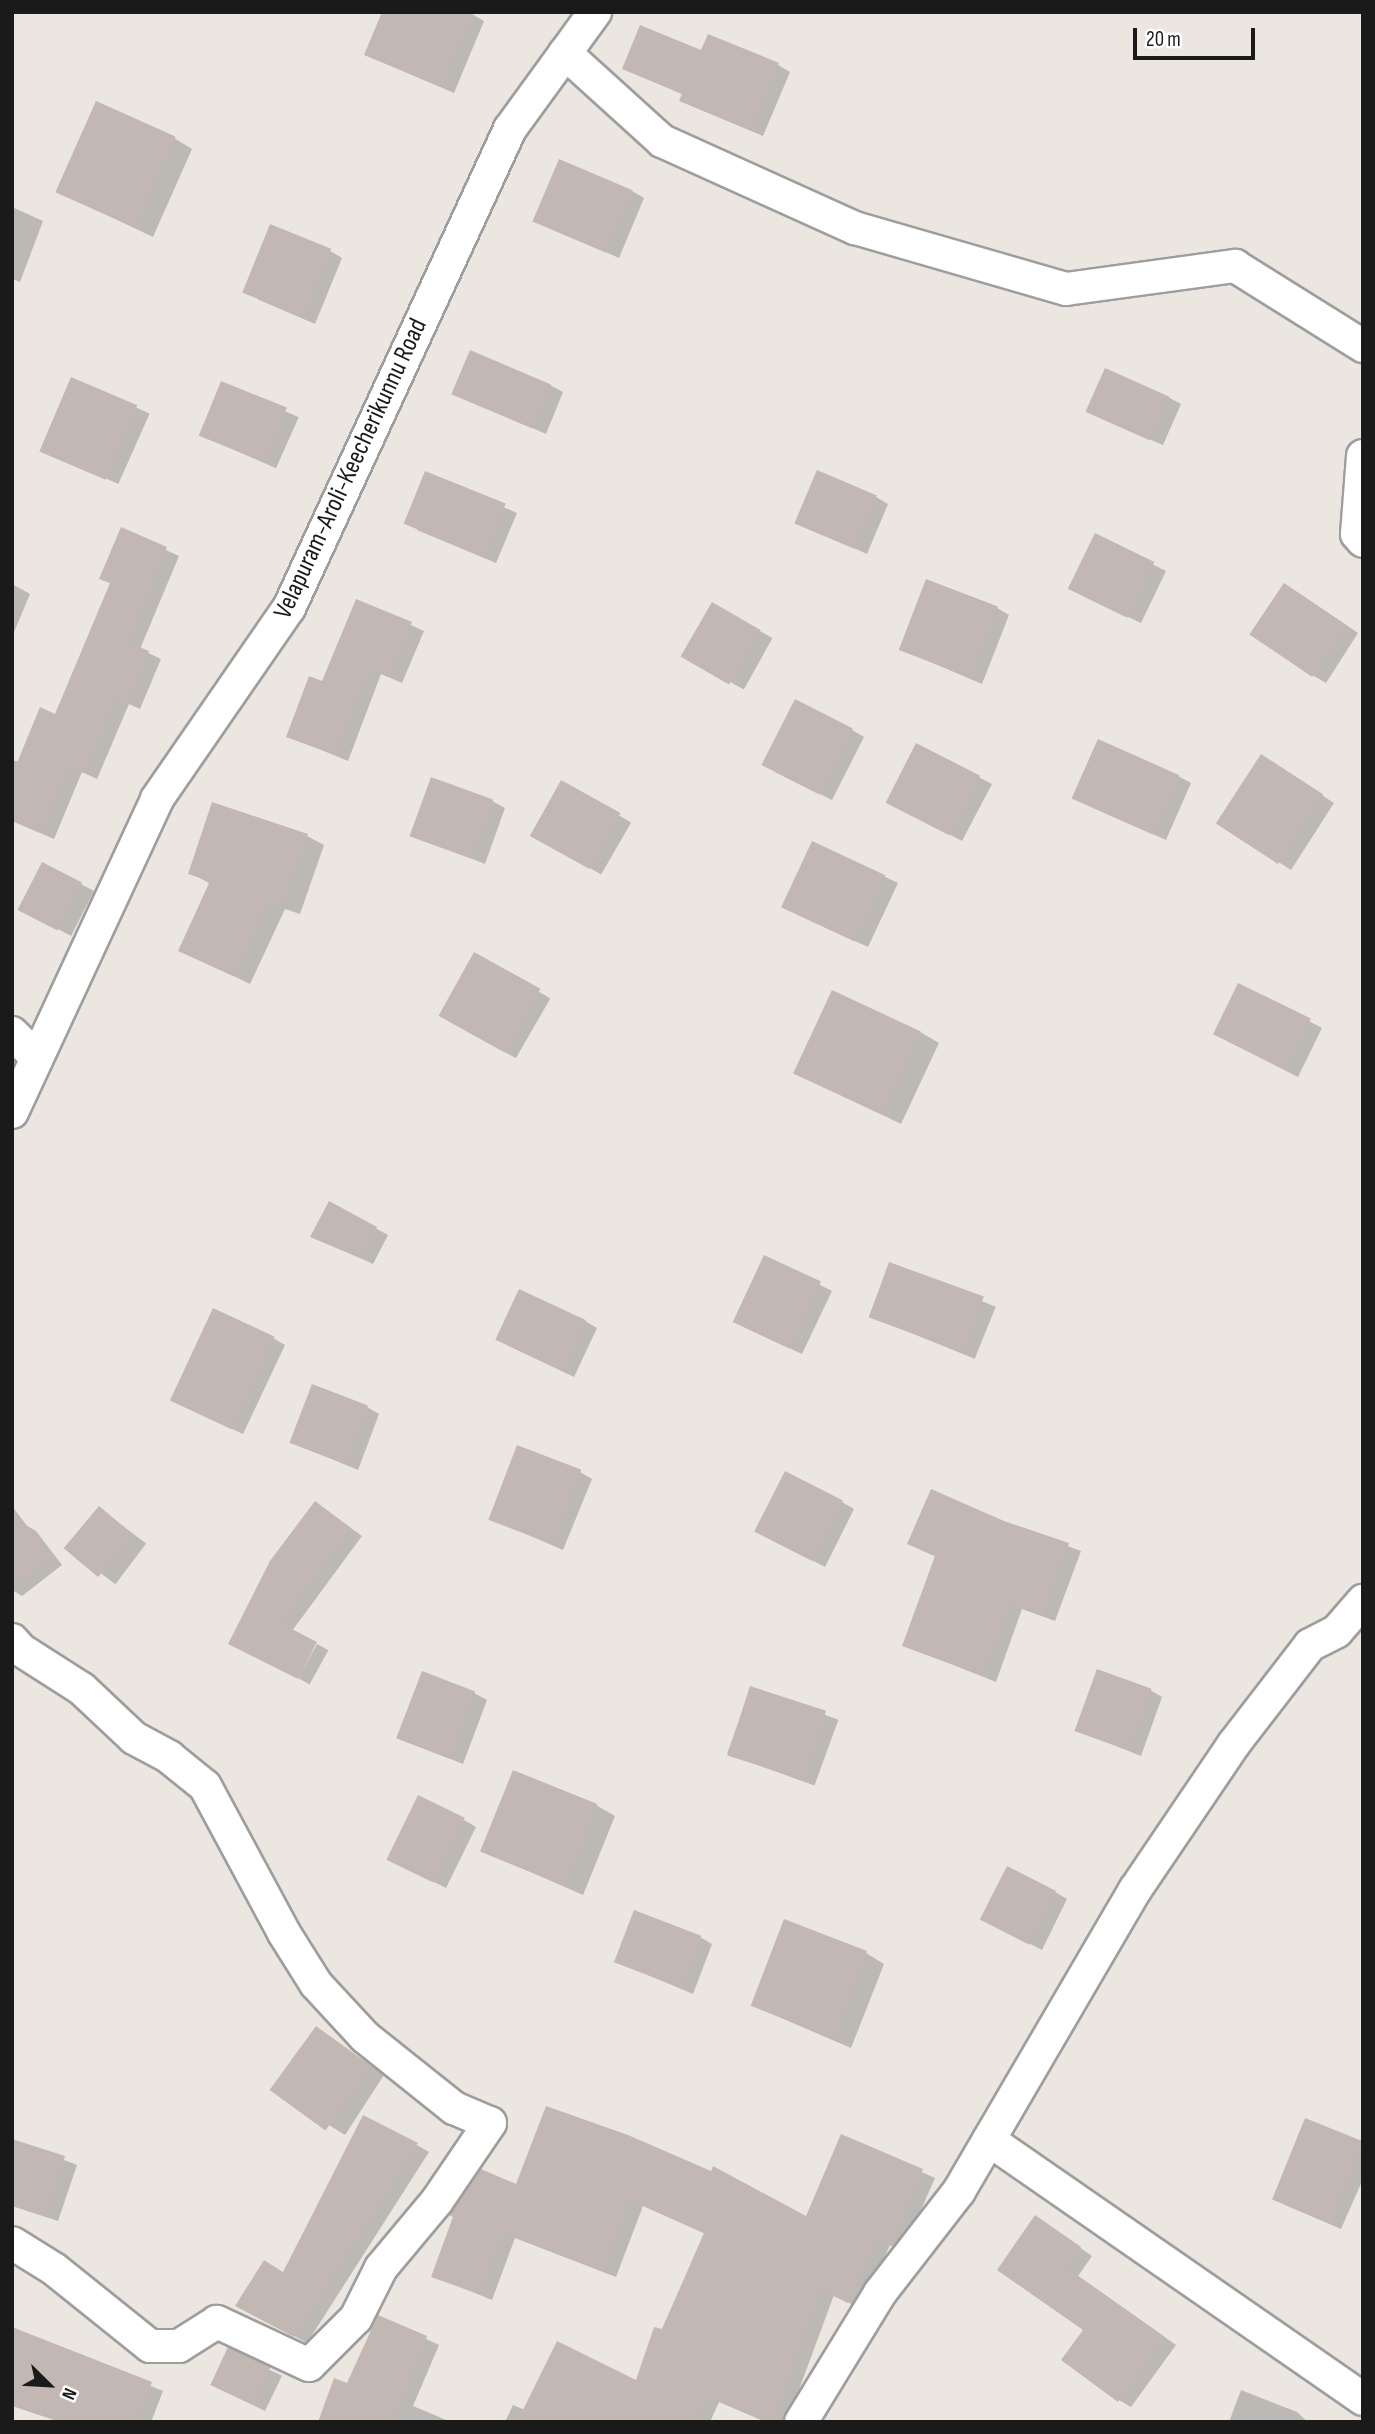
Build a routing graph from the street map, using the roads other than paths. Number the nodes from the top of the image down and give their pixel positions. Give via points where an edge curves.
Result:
1 (595, 12) edge
2 (565, 53) junction
3 (1363, 346) edge
4 (1363, 456) edge
5 (1363, 541) edge
6 (12, 1033) edge
7 (37, 1058) junction
8 (12, 1112) edge
9 (1363, 1601) edge
10 (12, 1640) edge
11 (989, 2140) junction
12 (12, 2242) edge
13 (1363, 2399) edge
14 (801, 2422) edge

1 - 2 street, Velapuram-Aroli-Keecherikunnu Road
2 - 3 street via 662,141 855,228 1066,289 1235,266
2 - 7 street, Velapuram-Aroli-Keecherikunnu Road via 510,129 289,608 157,799
4 - 5 street via 1357,534
6 - 7 street
7 - 8 street, Velapuram-Aroli-Keecherikunnu Road
9 - 11 street via 1337,1631 1310,1645 1233,1745 1135,1890
10 - 12 street via 82,1689 134,1738 169,1757 205,1786 316,1984 365,2037 454,2108 490,2123 437,2201 381,2268 356,2318 309,2365 217,2322 179,2346 150,2346 54,2269
11 - 13 street
11 - 14 street via 959,2191 880,2294

